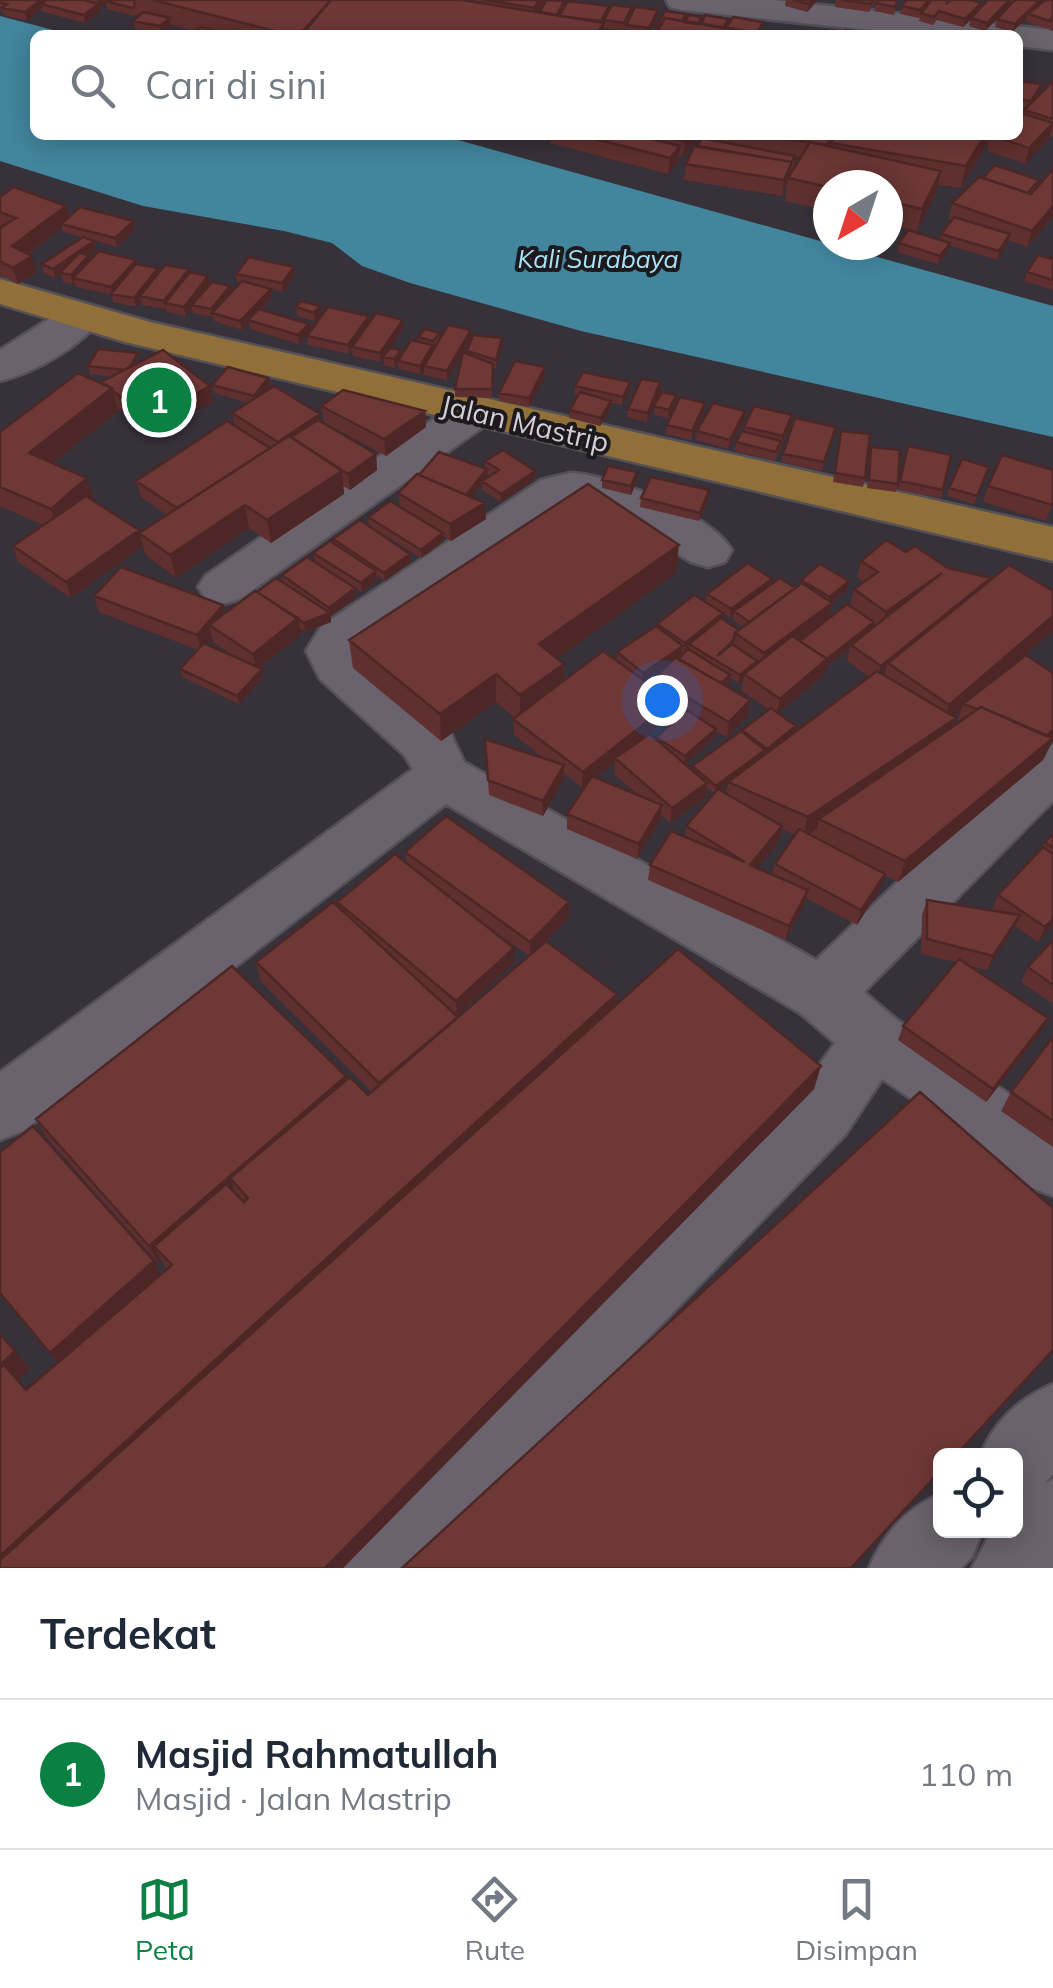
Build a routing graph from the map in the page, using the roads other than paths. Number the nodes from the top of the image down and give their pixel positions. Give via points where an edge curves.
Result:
1 (682, 0) edge
2 (755, 4) edge
3 (967, 30) edge
4 (1023, 37) edge
5 (1053, 40) edge
6 (0, 291) edge
7 (81, 317) junction
8 (0, 368) edge
9 (474, 412) junction
10 (1053, 544) edge
11 (708, 550) dead end
12 (223, 587) dead end
13 (1053, 766) edge
14 (444, 776) junction
15 (822, 994) junction
16 (874, 1039) junction
17 (0, 1110) edge
18 (1053, 1165) edge
19 (1053, 1421) edge
20 (1023, 1452) edge
21 (1053, 1517) edge
22 (937, 1538) edge
23 (371, 1568) edge
24 (908, 1568) edge
25 (1010, 1568) edge

1 - 2 street
2 - 3 street
4 - 5 street
6 - 7 main road, Jalan Mastrip
7 - 8 street
7 - 9 main road, Jalan Mastrip
9 - 10 main road, Jalan Mastrip
9 - 12 street
11 - 14 street via 677,527 576,487 558,492 340,638 332,651 338,665 423,740
13 - 15 street
14 - 15 street
14 - 17 street
15 - 16 street
16 - 18 street
16 - 23 street via 822,1114
19 - 20 street
21 - 25 street
22 - 24 street

